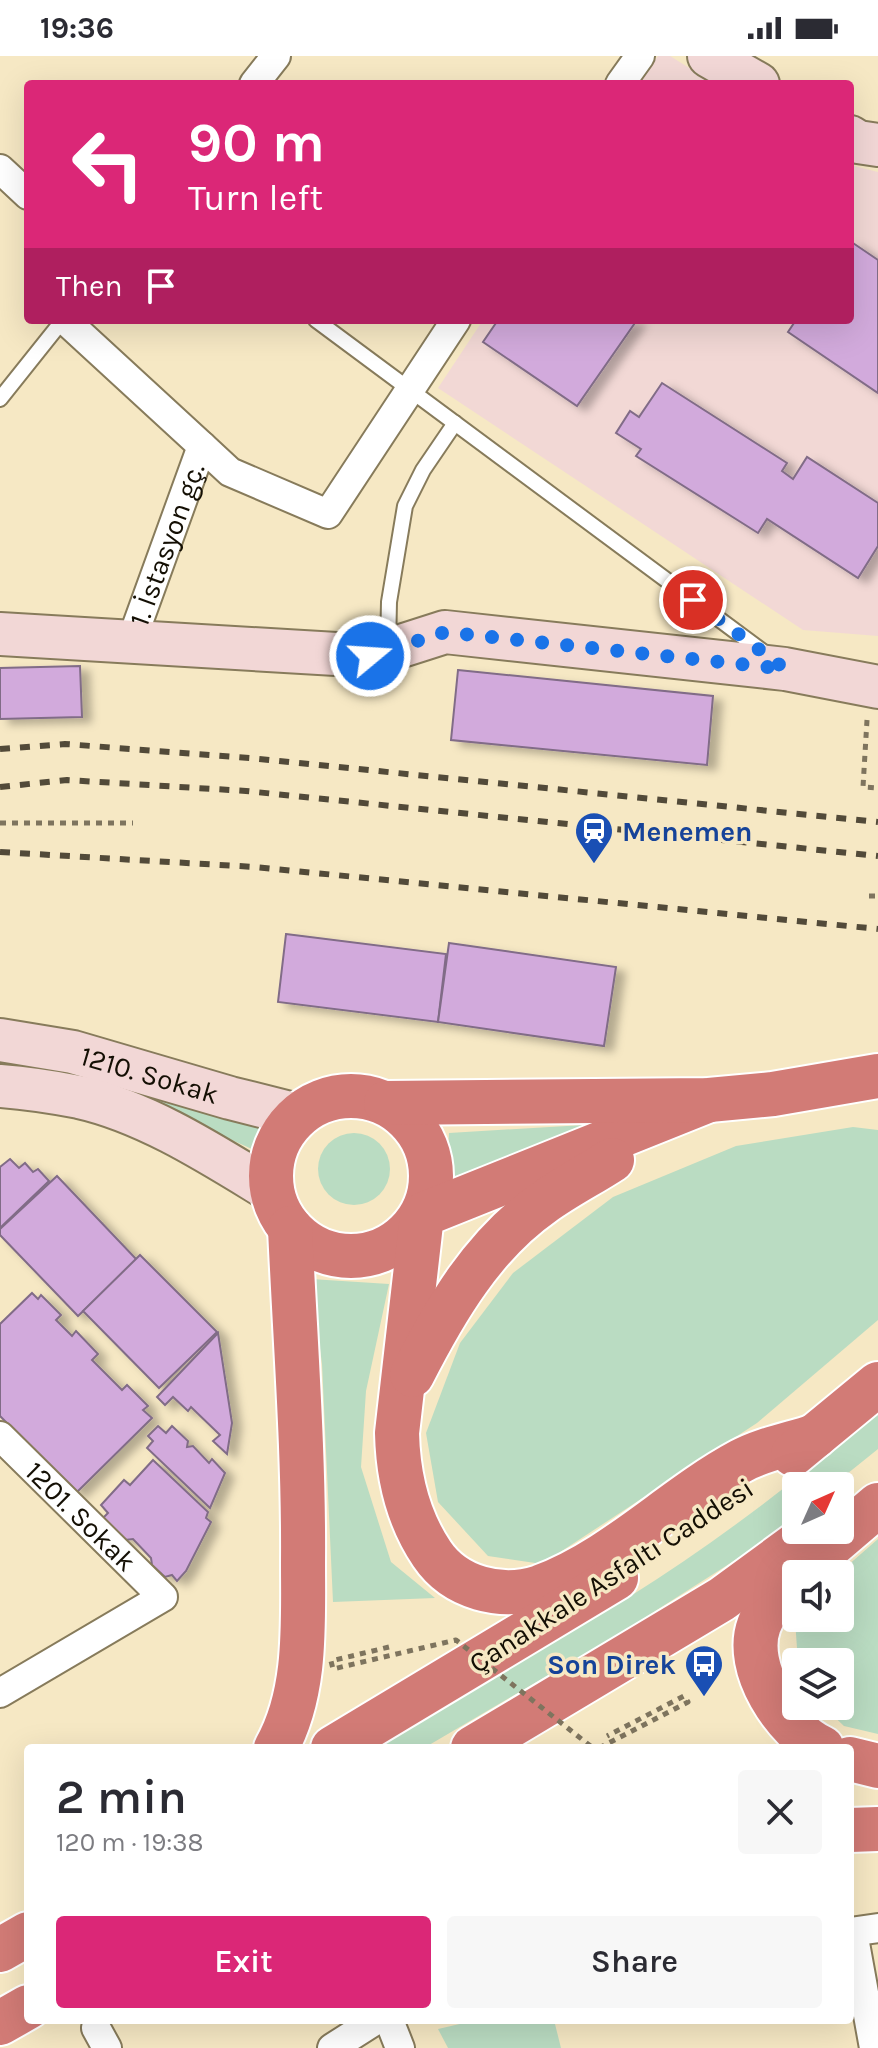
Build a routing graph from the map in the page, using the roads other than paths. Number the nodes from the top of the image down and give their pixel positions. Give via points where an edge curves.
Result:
1 (276, 56) edge
2 (640, 56) edge
3 (709, 56) edge
4 (257, 80) edge
5 (623, 80) edge
6 (751, 80) edge
7 (854, 140) edge
8 (878, 145) edge
9 (0, 169) edge
10 (24, 191) edge
11 (61, 324) edge
12 (68, 324) edge
13 (321, 324) edge
14 (453, 324) edge
15 (409, 388) junction
16 (0, 399) edge
17 (455, 423) junction
18 (202, 446) junction
19 (0, 634) edge
20 (131, 642) junction
21 (388, 650) junction
22 (785, 669) junction
23 (873, 686) edge
24 (0, 1040) edge
25 (878, 1076) edge
26 (0, 1086) edge
27 (709, 1100) junction
28 (386, 1103) junction
29 (298, 1115) junction
30 (281, 1209) junction
31 (422, 1215) junction
32 (878, 1384) edge
33 (402, 1395) junction
34 (0, 1436) edge
35 (815, 1436) junction
36 (878, 1481) edge
37 (854, 1501) edge
38 (878, 1505) edge
39 (797, 1544) edge
40 (814, 1560) edge
41 (782, 1591) edge
42 (0, 1693) edge
43 (278, 1744) edge
44 (340, 1744) edge
45 (480, 1744) edge
46 (816, 1744) edge
47 (854, 1760) edge
48 (878, 1766) edge
49 (878, 1829) edge
50 (854, 1830) edge
51 (860, 1931) edge
52 (24, 1936) edge
53 (0, 1950) edge
54 (24, 2009) edge
55 (0, 2023) edge
56 (370, 2024) edge
57 (391, 2024) edge
58 (332, 2048) edge
59 (400, 2048) edge
60 (874, 2048) edge

1 - 4 street
2 - 5 street
3 - 6 street
7 - 8 street
9 - 10 street
11 - 16 lane
12 - 18 street, 1. İstasyon gç.
13 - 15 lane
14 - 15 street
15 - 17 lane
15 - 18 street, 1. İstasyon gç. via 328,514 230,472
17 - 21 lane via 405,506 389,602
17 - 22 lane
18 - 20 street, 1. İstasyon gç.
19 - 20 street
20 - 21 street via 370,656
21 - 22 street via 445,632
22 - 23 street
24 - 29 street, 1210. Sokak via 73,1052
25 - 27 highway
26 - 30 street, 1210. Sokak via 81,1098 192,1142
27 - 28 highway
27 - 31 highway
27 - 33 highway via 542,1204 493,1247 425,1349
28 - 29 highway via 340,1096 317,1102
28 - 31 highway via 404,1115 427,1151 431,1173
29 - 30 highway via 280,1137 272,1163
30 - 31 highway via 306,1243 326,1252 359,1255 391,1246
30 - 43 highway via 303,1502 303,1614 298,1690
31 - 33 highway
32 - 35 highway, Çanakkale Asfaltı Caddesi
33 - 35 highway via 398,1464 416,1524 441,1567 489,1591 539,1587 589,1562 742,1460
34 - 42 street, 1201. Sokak via 163,1597
35 - 44 highway, Çanakkale Asfaltı Caddesi via 718,1513
36 - 37 highway
38 - 40 highway
39 - 45 highway via 722,1599
41 - 46 highway via 758,1627 757,1655 771,1701 790,1725
47 - 48 highway
49 - 50 highway
51 - 60 street
52 - 53 highway
54 - 55 highway
56 - 58 street
57 - 59 street

